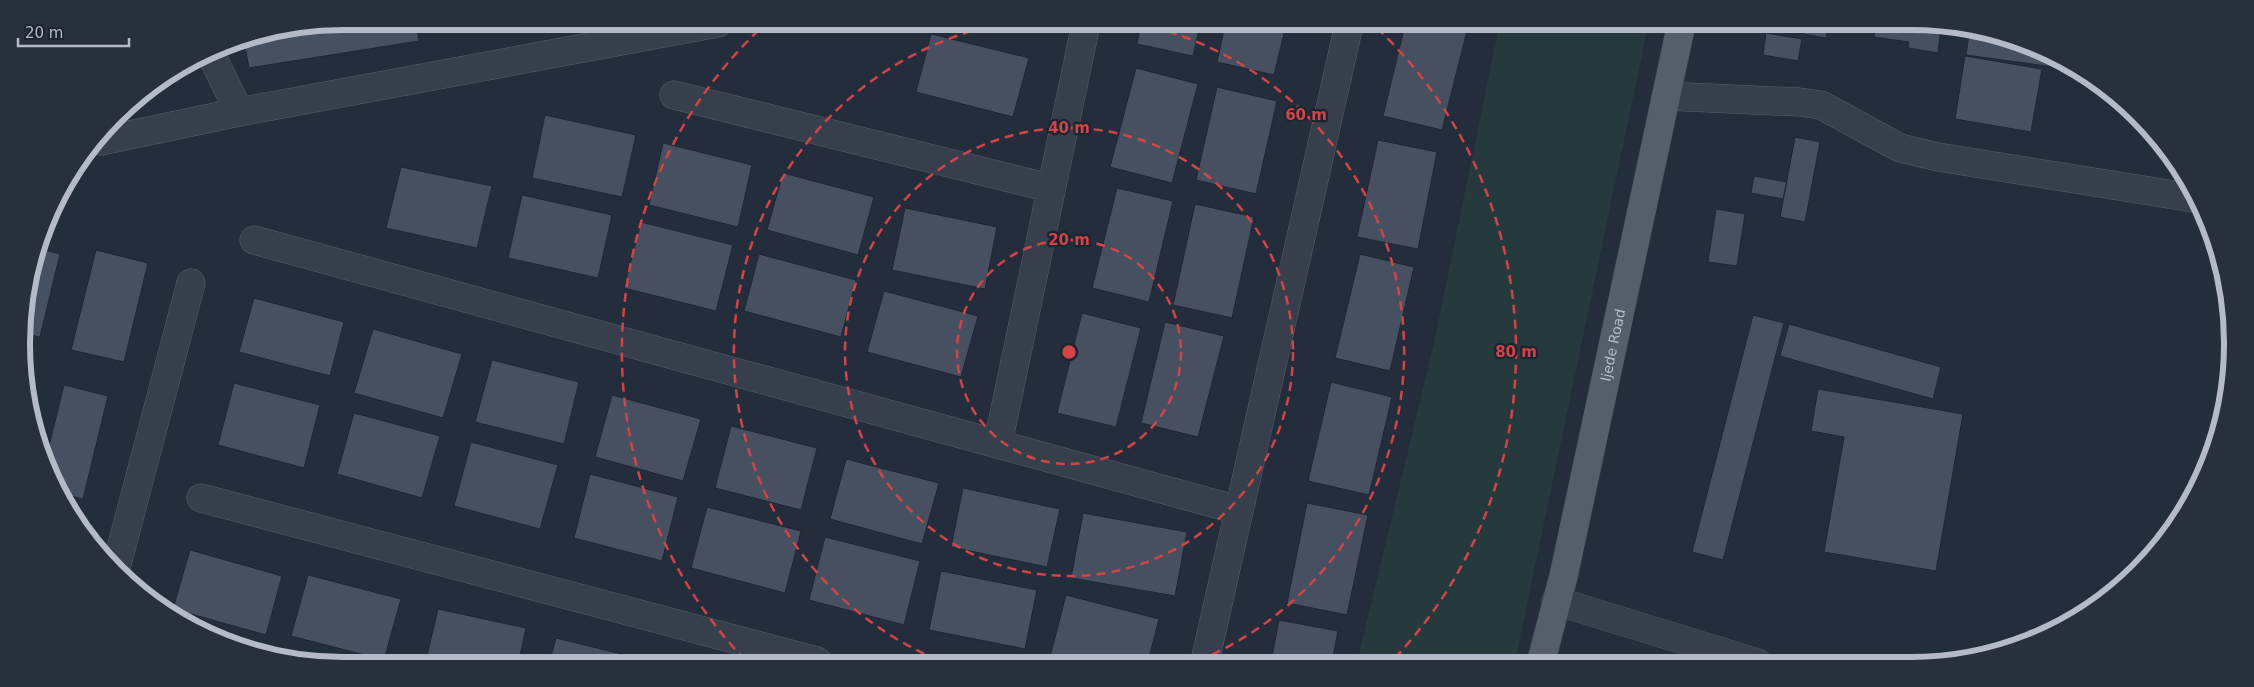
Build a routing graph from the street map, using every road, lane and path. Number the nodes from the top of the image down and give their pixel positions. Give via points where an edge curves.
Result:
1 (678, 30) edge
2 (1085, 30) edge
3 (1348, 30) edge
4 (1680, 30) edge
5 (213, 59) edge
6 (674, 95) dead end
7 (1666, 96) junction
8 (239, 112) junction
9 (106, 140) edge
10 (1050, 188) junction
11 (2188, 197) edge
12 (254, 240) dead end
13 (191, 283) dead end
14 (998, 443) junction
15 (201, 498) dead end
16 (1238, 510) junction
17 (118, 561) edge
18 (1556, 601) junction
19 (802, 657) edge
20 (1206, 657) edge
21 (1542, 657) edge
22 (1738, 657) edge

1 - 8 street
2 - 10 street
3 - 16 street
4 - 7 main road, Ijede Road
5 - 8 street
6 - 10 street
7 - 11 street via 1821,105 1900,148
7 - 18 main road, Ijede Road
8 - 9 street
10 - 14 street
12 - 14 street
13 - 17 street
14 - 16 street
15 - 19 street
16 - 20 street
18 - 21 main road, Ijede Road
18 - 22 street

